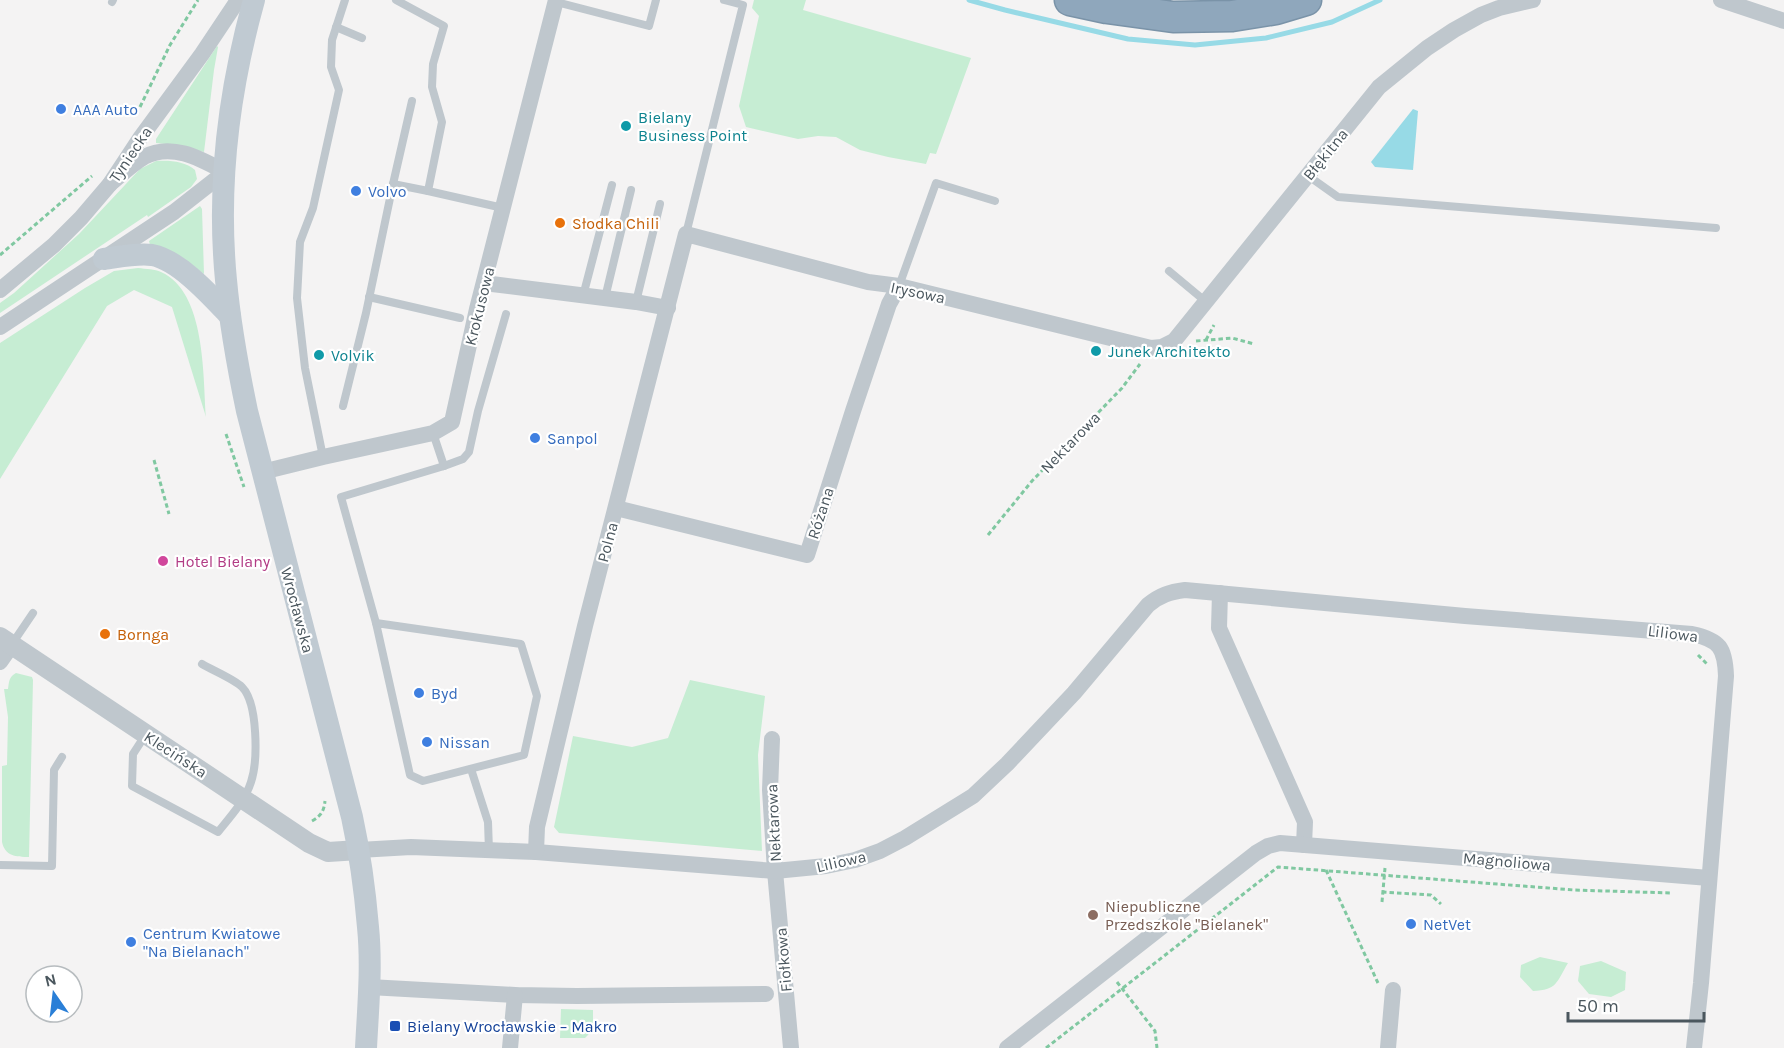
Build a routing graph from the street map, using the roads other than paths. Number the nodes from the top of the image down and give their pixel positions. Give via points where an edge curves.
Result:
1 (238, 0) edge
2 (254, 0) edge
3 (345, 0) edge
4 (396, 0) edge
5 (656, 0) edge
6 (724, 0) edge
7 (1070, 0) edge
8 (1250, 0) edge
9 (1306, 0) edge
10 (1533, 0) edge
11 (1721, 0) edge
12 (556, 1) edge
13 (1190, 16) junction
14 (1784, 21) edge
15 (336, 27) junction
16 (362, 38) dead end
17 (412, 101) dead end
18 (225, 172) junction
19 (1307, 175) junction
20 (110, 184) junction
21 (393, 184) junction
22 (612, 185) dead end
23 (631, 190) dead end
24 (428, 191) junction
25 (995, 201) dead end
26 (660, 204) dead end
27 (503, 208) junction
28 (1716, 228) dead end
29 (686, 234) junction
30 (104, 259) junction
31 (1168, 271) dead end
32 (484, 283) junction
33 (899, 286) junction
34 (0, 290) edge
35 (583, 296) junction
36 (369, 297) junction
37 (605, 298) junction
38 (1205, 301) junction
39 (636, 302) junction
40 (668, 308) junction
41 (506, 314) dead end
42 (230, 316) junction
43 (460, 318) dead end
44 (0, 327) edge
45 (1173, 341) joint
46 (343, 406) dead end
47 (433, 433) junction
48 (322, 457) junction
49 (444, 466) junction
50 (262, 472) junction
51 (616, 508) junction
52 (1220, 593) junction
53 (33, 613) dead end
54 (376, 623) junction
55 (6, 641) edge
56 (0, 662) edge
57 (202, 664) dead end
58 (146, 734) junction
59 (772, 739) dead end
60 (62, 757) dead end
61 (471, 769) junction
62 (243, 798) junction
63 (1304, 845) junction
64 (359, 850) junction
65 (489, 850) junction
66 (536, 852) junction
67 (0, 865) edge
68 (775, 871) junction
69 (1709, 878) junction
70 (369, 987) junction
71 (1393, 990) dead end
72 (766, 994) dead end
73 (515, 995) junction
74 (366, 1048) edge
75 (510, 1048) edge
76 (791, 1048) edge
77 (1006, 1048) edge
78 (1388, 1048) edge
79 (1694, 1048) edge

1 - 20 street, Tyniecka
2 - 18 main road, Wrocławska via 234,86
3 - 15 lane
4 - 24 lane via 444,26 433,64 432,87 442,122
5 - 12 lane via 650,26
6 - 29 lane via 743,5
7 - 13 highway via 1139,13
8 - 13 highway
9 - 13 highway via 1248,14
10 - 19 street, Błękitna via 1481,15 1427,48 1379,87
11 - 14 street
12 - 27 street, Krokusowa
15 - 16 lane
15 - 48 lane via 331,67 339,90 313,208 300,242 297,298
17 - 21 lane
18 - 20 street via 186,153 170,151 144,157
18 - 30 street via 191,201
18 - 42 main road, Wrocławska via 224,240
19 - 28 lane via 1338,197
19 - 38 street, Błękitna
20 - 34 street, Tyniecka via 54,245
21 - 24 lane
21 - 36 lane
22 - 35 lane
23 - 37 lane
24 - 27 lane
25 - 33 lane via 936,183
26 - 39 lane
27 - 32 street, Krokusowa
29 - 33 street, Irysowa via 868,282
29 - 40 street, Polna
30 - 42 main road via 152,255 169,262 196,281
30 - 44 street
31 - 38 lane
32 - 35 street
32 - 47 street, Krokusowa via 452,422
33 - 45 street, Irysowa via 1151,348
33 - 51 street, Różana via 885,314 807,555
35 - 37 street
36 - 43 lane
36 - 46 lane
37 - 39 street
38 - 45 street, Błękitna
39 - 40 street
40 - 51 street, Polna
41 - 49 lane via 469,452 463,459
42 - 50 main road, Wrocławska
47 - 48 street, Krokusowa
47 - 49 lane
48 - 50 street, Krokusowa
49 - 54 lane via 341,497
50 - 64 main road, Wrocławska
51 - 66 street, Polna via 549,773 537,827
52 - 63 street via 1219,628 1305,822
52 - 68 street, Liliowa via 1185,590 1157,598 1074,693 973,796 880,851 826,866
52 - 69 street, Liliowa via 1708,638 1725,657 1726,676
53 - 55 lane
54 - 61 lane via 410,775 423,781
54 - 61 lane via 521,644 537,696 524,755
55 - 56 street
55 - 58 street, Klecińska
57 - 62 lane via 242,687 250,699 256,739 251,781
58 - 62 street, Klecińska
58 - 62 lane via 133,754 132,786 218,832
59 - 68 street, Nektarowa
60 - 67 lane via 54,770 52,866
61 - 65 lane via 488,822
62 - 64 street, Klecińska via 328,852
63 - 69 street, Magnoliowa
63 - 77 street, Magnoliowa via 1280,843 1256,853
64 - 65 street, Liliowa
64 - 70 main road, Wrocławska via 369,929
65 - 66 street, Liliowa
66 - 68 street, Liliowa
68 - 76 street, Fiołkowa
69 - 79 street, Liliowa
70 - 73 street
70 - 74 main road, Wrocławska
71 - 78 street
72 - 73 street
73 - 75 street

